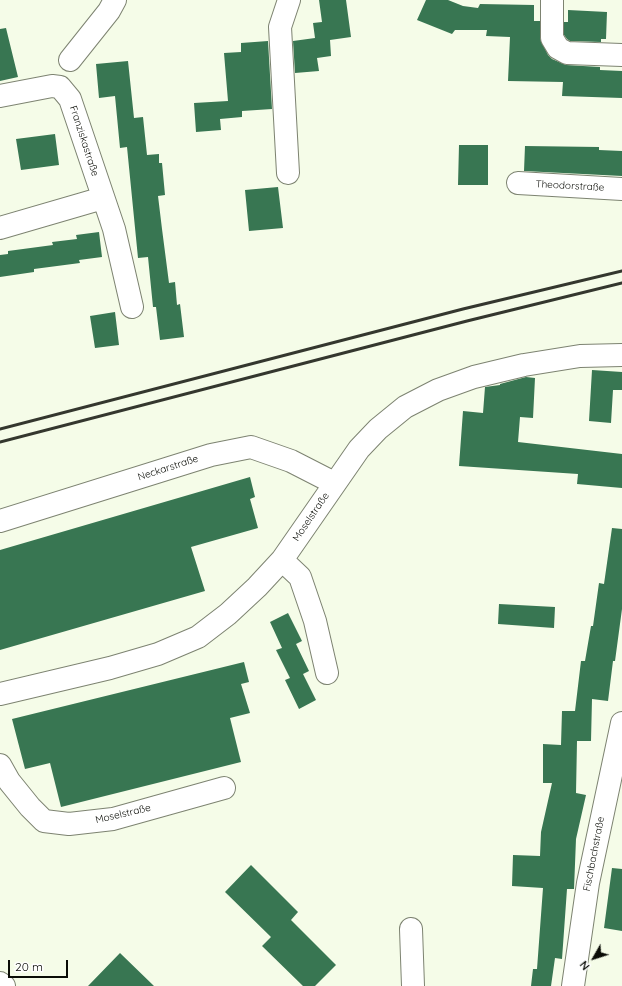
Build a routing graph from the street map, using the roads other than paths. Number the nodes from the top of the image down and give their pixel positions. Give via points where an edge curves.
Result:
1 (115, 0) edge
2 (288, 0) edge
3 (552, 0) edge
4 (622, 55) edge
5 (70, 60) dead end
6 (0, 96) edge
7 (288, 173) dead end
8 (518, 183) dead end
9 (622, 189) edge
10 (103, 198) junction
11 (0, 228) edge
12 (132, 307) dead end
13 (622, 355) edge
14 (334, 483) junction
15 (0, 521) edge
16 (282, 560) junction
17 (327, 673) dead end
18 (0, 694) edge
19 (622, 723) edge
20 (0, 765) edge
21 (224, 788) dead end
22 (411, 929) dead end
23 (0, 983) edge
24 (4, 986) edge
25 (413, 986) edge
26 (573, 986) edge

1 - 5 street
2 - 7 street via 280,27
3 - 4 street via 552,38 558,48 567,53
6 - 10 street, Franziskastraße via 52,86 60,87 70,99
8 - 9 street, Theodorstraße
10 - 11 street
10 - 12 street, Franziskastraße via 114,228
13 - 14 street, Moselstraße via 580,356 524,365 474,377 438,390 405,407 378,428
14 - 15 street, Neckarstraße via 291,461 251,447 211,454
14 - 16 street, Moselstraße
16 - 17 street via 300,578 315,621
16 - 18 street, Moselstraße via 228,614 198,637 158,654 110,668
19 - 26 street, Fischbachstraße via 588,883
20 - 21 street, Moselstraße via 9,781 44,821 69,824 113,819
22 - 25 street
23 - 24 street

